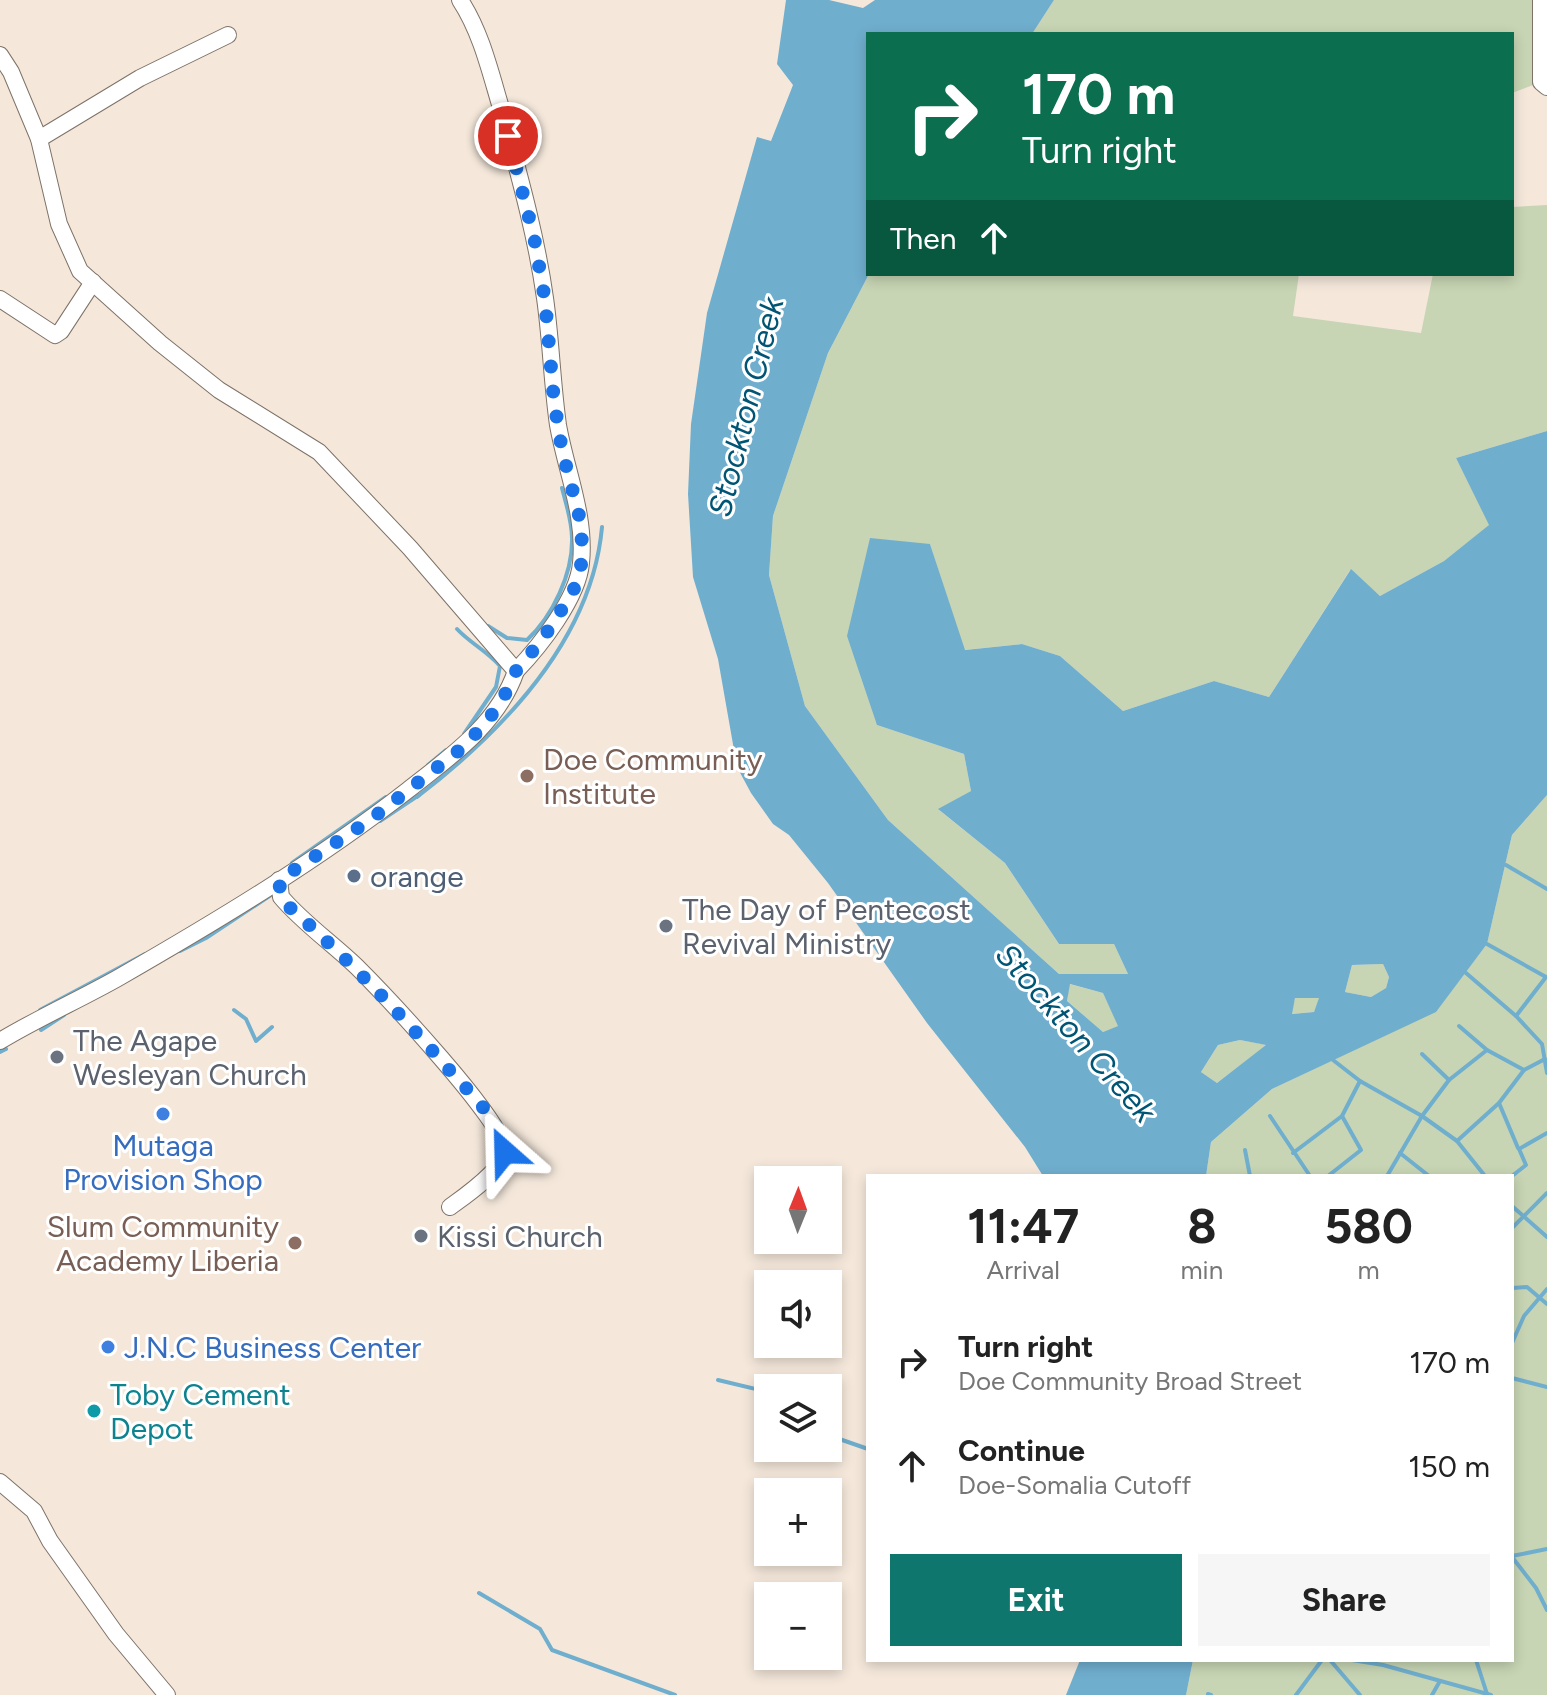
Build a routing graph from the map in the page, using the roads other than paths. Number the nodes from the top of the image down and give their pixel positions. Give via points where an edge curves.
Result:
1 (460, 0) edge
2 (1541, 0) edge
3 (228, 35) dead end
4 (0, 55) edge
5 (6, 76) edge
6 (1547, 87) edge
7 (39, 139) junction
8 (93, 282) junction
9 (0, 299) edge
10 (516, 671) junction
11 (279, 880) junction
12 (0, 1041) edge
13 (450, 1207) dead end
14 (0, 1482) edge
15 (167, 1695) edge

1 - 10 street via 480,39 534,237 562,450 582,527 581,566 573,592
2 - 6 street via 1541,82
3 - 7 street via 140,78
4 - 5 street
5 - 7 street
7 - 8 street via 66,243 80,271
8 - 9 street via 55,335
8 - 10 street via 219,390 319,452
10 - 11 street via 500,705 466,745 370,820
11 - 12 street via 117,979
11 - 13 street via 281,897 401,1014 486,1113 504,1145 502,1161
14 - 15 street via 34,1511 116,1634

